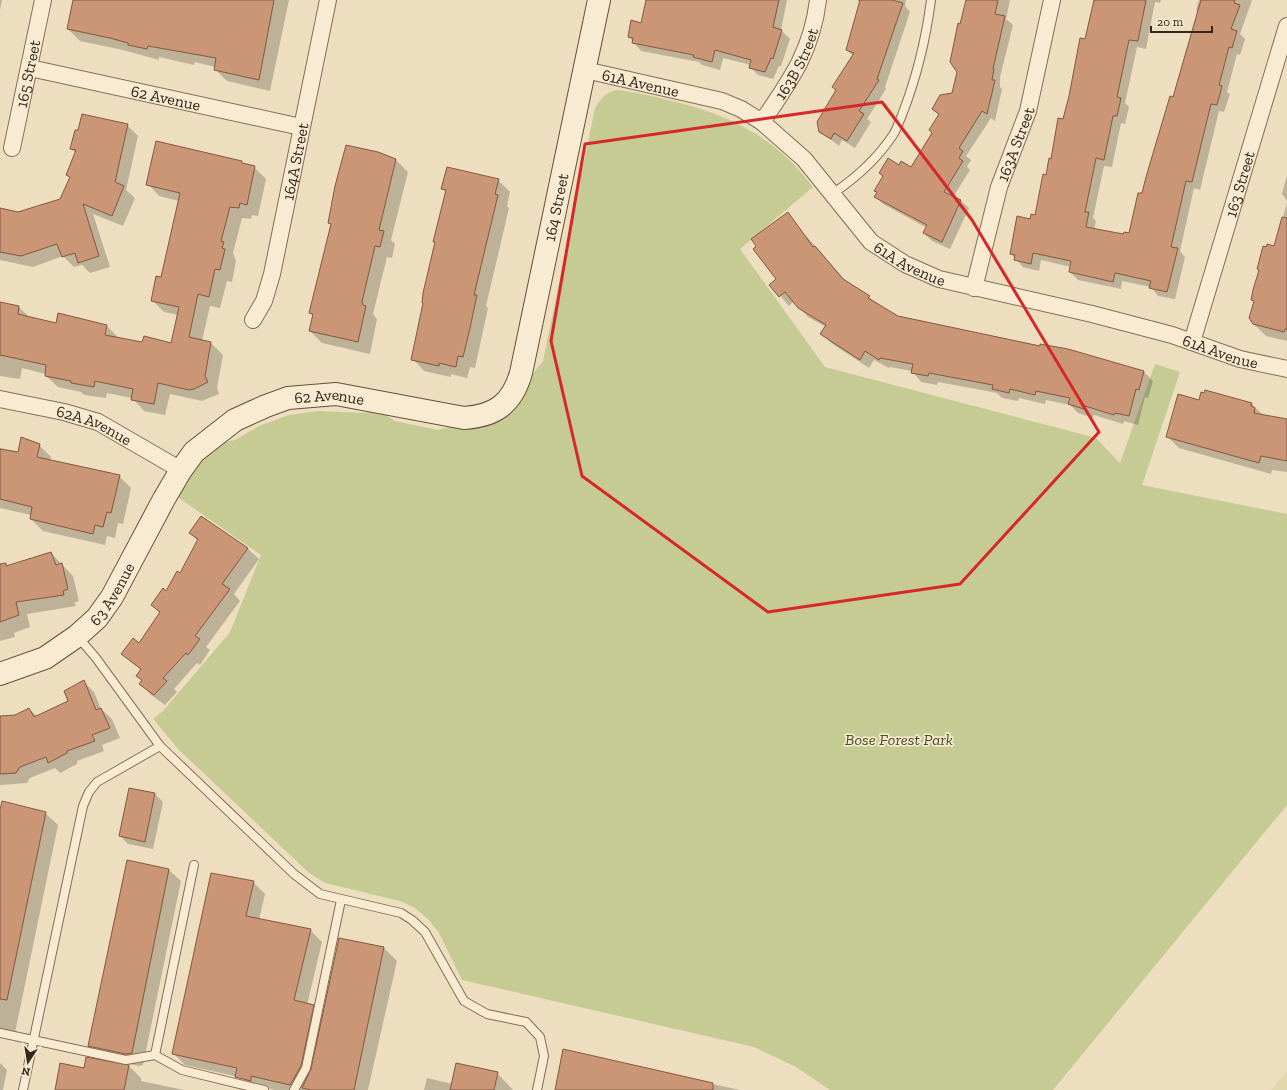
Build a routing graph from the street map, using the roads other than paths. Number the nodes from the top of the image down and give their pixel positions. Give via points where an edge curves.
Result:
1 (43, 0) edge
2 (328, 0) edge
3 (599, 0) edge
4 (818, 0) edge
5 (931, 0) edge
6 (1052, 0) edge
7 (1287, 26) edge
8 (30, 68) junction
9 (585, 70) junction
10 (762, 122) junction
11 (302, 127) junction
12 (12, 148) dead end
13 (832, 194) junction
14 (974, 288) junction
15 (253, 320) dead end
16 (1192, 342) junction
17 (1287, 369) edge
18 (0, 399) edge
19 (499, 408) joint
20 (181, 470) junction
21 (77, 636) junction
22 (0, 674) edge
23 (160, 746) junction
24 (194, 865) dead end
25 (341, 900) junction
26 (0, 1034) edge
27 (33, 1040) junction
28 (155, 1055) junction
29 (23, 1090) edge
30 (264, 1090) edge
31 (294, 1090) edge
32 (537, 1090) edge

1 - 8 street, 165 Street
2 - 11 street, 164A Street
3 - 9 street, 164 Street
4 - 10 street, 163B Street via 811,34 799,65
5 - 13 lane via 911,93 894,134 872,162 854,179
6 - 14 street, 163A Street via 1028,111 999,187
7 - 16 street, 163 Street
8 - 11 street, 62 Avenue
8 - 12 street, 165 Street
9 - 10 street, 61A Avenue via 722,101
9 - 19 street, 164 Street via 521,373 512,394
10 - 13 street, 61A Avenue via 804,159
11 - 15 street, 164A Street via 272,274 264,301
13 - 14 street, 61A Avenue via 871,242 905,264 938,279
14 - 16 street, 61A Avenue via 1092,314
16 - 17 street, 61A Avenue via 1240,359
18 - 20 street, 62A Avenue via 98,422
19 - 20 street, 62 Avenue via 490,414 464,418 336,394 288,398 235,420 194,452
20 - 21 street, 63 Avenue via 112,597 97,618
21 - 22 street, 63 Avenue via 45,658
21 - 23 lane
23 - 25 lane via 294,874 320,894
23 - 27 lane via 97,782 89,792 83,806
24 - 28 lane
25 - 31 lane via 306,1068
25 - 32 lane via 401,913 412,920 425,932 464,1001 487,1014 526,1022 540,1037 544,1056
26 - 27 lane
27 - 28 lane via 126,1060
27 - 29 lane
28 - 30 lane via 182,1070

